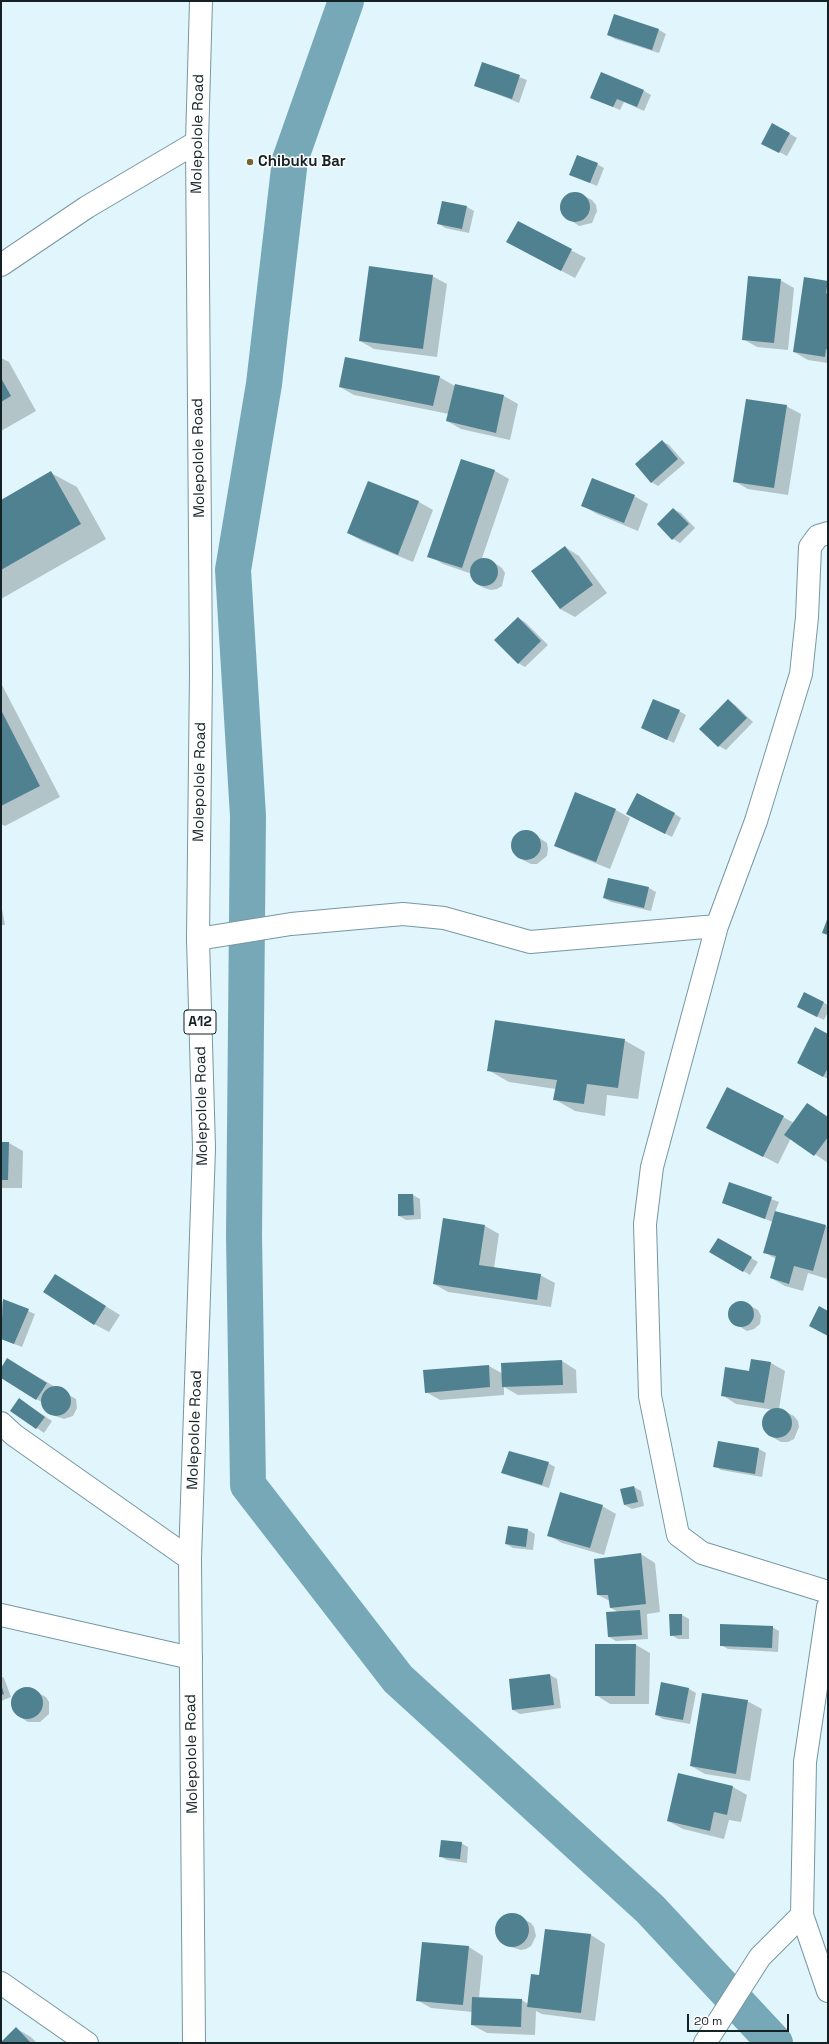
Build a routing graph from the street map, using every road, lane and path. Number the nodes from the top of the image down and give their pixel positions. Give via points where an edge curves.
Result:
1 (201, 1) edge
2 (197, 142) junction
3 (1, 265) edge
4 (828, 532) edge
5 (716, 926) junction
6 (198, 938) junction
7 (1, 1423) edge
8 (190, 1559) junction
9 (828, 1592) edge
10 (828, 1607) edge
11 (1, 1615) edge
12 (191, 1658) junction
13 (802, 1915) junction
14 (1, 1983) edge
15 (828, 1991) edge
16 (87, 2043) edge
17 (194, 2043) edge
18 (705, 2043) edge

1 - 2 street, Molepolole Road / A12
2 - 3 street via 87,207
2 - 6 street, Molepolole Road / A12 via 201,672
4 - 5 street via 818,536 810,547 801,674 756,821
5 - 6 street via 530,942 444,918 403,914 291,924
5 - 9 street via 651,1174 645,1224 650,1396 678,1535 702,1553
6 - 8 street, Molepolole Road / A12 via 204,1148
7 - 8 street
8 - 12 street, Molepolole Road / A12
10 - 13 street via 805,1762
11 - 12 street
12 - 17 street, Molepolole Road / A12
13 - 15 street
13 - 18 street via 760,1957
14 - 16 street

